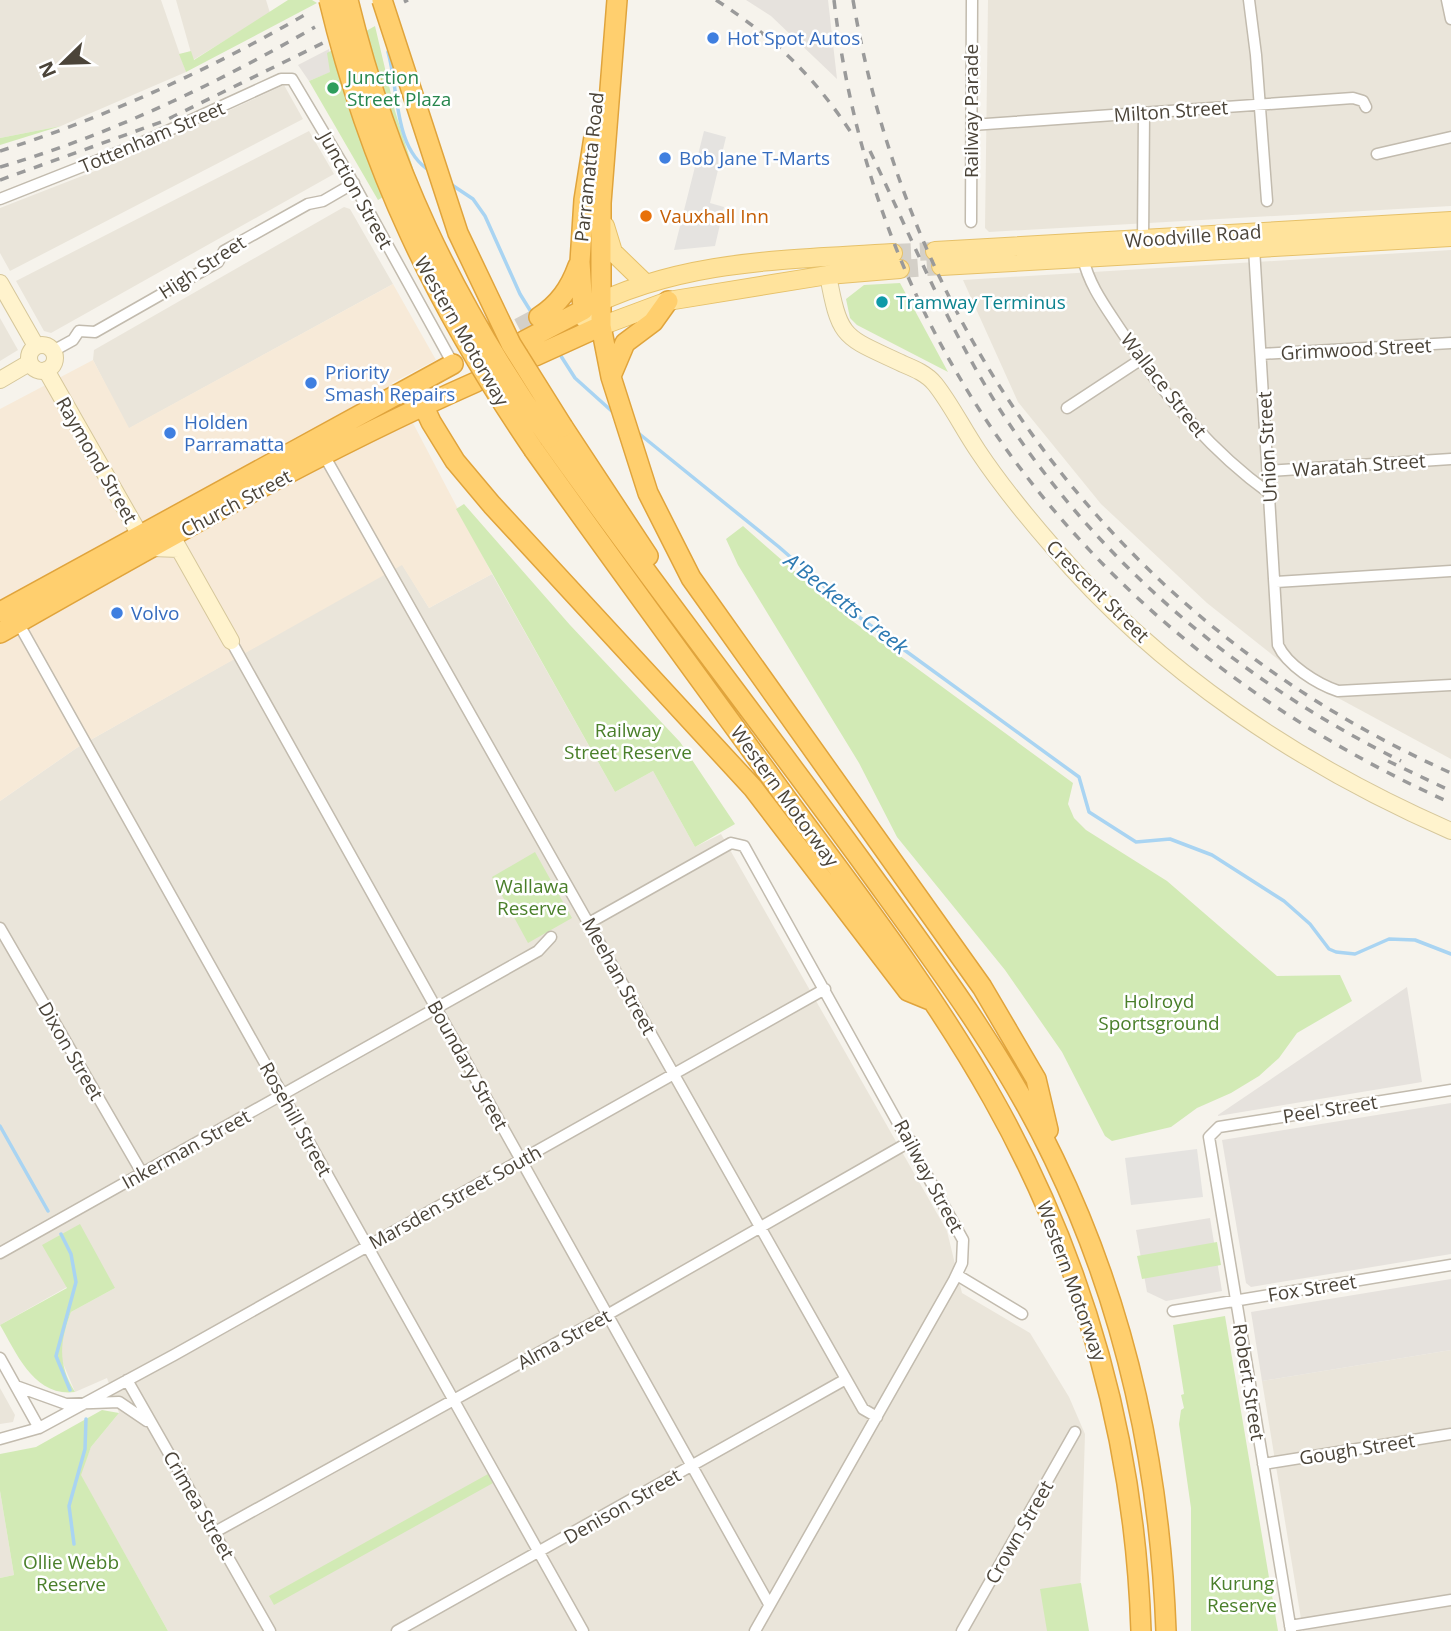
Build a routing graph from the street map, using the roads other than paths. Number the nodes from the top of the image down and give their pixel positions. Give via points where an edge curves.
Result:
1 (329, 0) edge
2 (348, 0) edge
3 (382, 0) edge
4 (606, 0) edge
5 (617, 0) edge
6 (972, 0) edge
7 (1248, 0) edge
8 (1447, 0) edge
9 (1451, 19) edge
10 (299, 89) joint
11 (1258, 105) junction
12 (1366, 107) dead end
13 (1144, 112) junction
14 (972, 125) junction
15 (1451, 137) edge
16 (1377, 154) dead end
17 (354, 183) junction
18 (0, 199) edge
19 (1267, 201) dead end
20 (601, 203) junction
21 (1451, 220) edge
22 (971, 222) dead end
23 (1451, 237) edge
24 (1143, 247) junction
25 (1254, 248) junction
26 (1083, 258) junction
27 (580, 262) junction
28 (757, 262) junction
29 (828, 275) junction
30 (0, 283) edge
31 (646, 284) junction
32 (668, 301) junction
33 (584, 309) junction
34 (539, 317) tunnel mouth
35 (593, 330) junction
36 (1451, 343) edge
37 (36, 346) junction
38 (53, 351) junction
39 (1261, 354) junction
40 (1140, 360) junction
41 (29, 363) junction
42 (453, 364) joint
43 (46, 370) junction
44 (611, 377) junction
45 (0, 380) edge
46 (476, 382) dead end
47 (415, 387) junction
48 (423, 406) junction
49 (1066, 408) dead end
50 (548, 438) junction
51 (325, 457) junction
52 (1451, 459) edge
53 (1268, 471) junction
54 (1269, 493) junction
55 (174, 515) junction
56 (146, 541) junction
57 (175, 543) junction
58 (1451, 571) edge
59 (1276, 582) junction
60 (9, 614) edge
61 (0, 633) edge
62 (231, 641) joint
63 (1451, 685) edge
64 (1451, 831) edge
65 (589, 923) junction
66 (0, 928) edge
67 (551, 937) dead end
68 (825, 989) junction
69 (931, 1000) junction
70 (436, 1008) junction
71 (675, 1075) junction
72 (1451, 1090) edge
73 (283, 1095) junction
74 (1210, 1133) joint
75 (911, 1141) junction
76 (520, 1161) junction
77 (1055, 1162) junction
78 (142, 1173) junction
79 (759, 1227) junction
80 (368, 1246) junction
81 (0, 1253) edge
82 (1451, 1265) edge
83 (957, 1275) junction
84 (1235, 1301) junction
85 (1173, 1311) dead end
86 (1022, 1314) dead end
87 (607, 1315) junction
88 (0, 1358) edge
89 (846, 1379) junction
90 (127, 1380) junction
91 (16, 1387) junction
92 (453, 1399) junction
93 (83, 1404) junction
94 (877, 1417) junction
95 (39, 1428) junction
96 (155, 1428) junction
97 (1075, 1432) dead end
98 (1451, 1434) edge
99 (0, 1439) edge
100 (1262, 1464) junction
101 (691, 1466) junction
102 (215, 1532) junction
103 (539, 1553) junction
104 (1451, 1600) edge
105 (769, 1605) junction
106 (1291, 1629) edge
107 (270, 1631) edge
108 (397, 1631) edge
109 (583, 1631) edge
110 (755, 1631) edge
111 (962, 1631) edge
112 (1140, 1631) edge
113 (1166, 1631) edge

1 - 50 highway, Western Motorway, bridge via 366,131 405,228 464,343
2 - 50 highway, Western Motorway, bridge via 385,130 437,254 483,340
3 - 50 highway, Western Motorway, bridge via 458,233 511,344
4 - 27 highway, Parramatta Road
5 - 20 highway, Parramatta Road
6 - 14 street, Railway Parade
7 - 11 street
8 - 9 street
10 - 17 street, Junction Street
10 - 18 street, Tottenham Street via 292,79 281,79 139,144
11 - 12 street, Milton Street via 1353,98
11 - 13 street, Milton Street
11 - 19 street
13 - 14 street, Milton Street
13 - 24 street
14 - 22 street, Railway Parade
15 - 16 street
17 - 38 street, High Street via 224,251 218,262 95,332 79,331
17 - 42 street, Junction Street
20 - 31 main road via 609,246
20 - 33 highway, Parramatta Road
21 - 24 main road, Woodville Road
23 - 25 main road, Woodville Road
24 - 25 main road, Woodville Road
24 - 26 main road, Woodville Road
24 - 26 main road, Woodville Road via 938,259
25 - 39 street, Union Street
26 - 40 street, Wallace Street via 1095,290
27 - 33 highway, Parramatta Road
27 - 34 highway via 561,298
28 - 29 main road via 821,269
28 - 29 main road via 897,261
28 - 31 main road via 708,267
29 - 32 main road
29 - 64 street, Crescent Street via 836,319 845,333 930,379 996,476 1055,549 1151,645 1288,747
30 - 37 street
31 - 33 main road
32 - 35 main road
32 - 44 highway via 653,322 625,343
33 - 35 highway, Parramatta Road
33 - 35 highway via 529,349
35 - 44 highway, Parramatta Road
36 - 39 street, Grimwood Street
37 - 38 street
37 - 41 street via 30,351
38 - 43 street via 54,363
39 - 53 street, Union Street
40 - 49 street
40 - 54 street, Wallace Street via 1220,454
41 - 43 street via 36,370
41 - 45 street
42 - 47 highway, Church Street
43 - 56 street, Raymond Street
44 - 77 highway, Parramatta Road via 648,493 691,578 982,987 1035,1079
46 - 48 highway, Church Street
47 - 48 highway
47 - 55 highway, Church Street
48 - 51 highway, Church Street
48 - 69 highway via 443,443 492,505 753,788 908,991
50 - 69 highway, Western Motorway
50 - 77 highway, Western Motorway via 961,998 1017,1088
51 - 57 highway, Church Street
51 - 65 street, Meehan Street
52 - 53 street, Waratah Street
53 - 54 street, Union Street
54 - 59 street, Union Street
55 - 56 highway, Church Street
55 - 57 street
56 - 57 highway, Church Street
56 - 60 highway, Church Street
57 - 62 street, Boundary Street
58 - 59 street
59 - 63 street, Union Street via 1278,645 1284,657 1326,687 1338,691
60 - 61 highway, Church Street
60 - 73 street, Rosehill Street
62 - 70 street, Boundary Street
65 - 68 street, Railway Street via 731,844 740,844 747,849
65 - 71 street, Meehan Street
66 - 78 street, Dixon Street
67 - 70 street, Inkerman Street via 538,951
68 - 71 street, Marsden Street South
68 - 75 street, Railway Street
69 - 112 highway, Western Motorway via 992,1097 1029,1167 1085,1307 1119,1433 1137,1558
70 - 73 street, Inkerman Street
70 - 76 street, Boundary Street
71 - 76 street, Marsden Street South
71 - 79 street, Meehan Street
72 - 74 street, Peel Street via 1219,1127
73 - 78 street, Inkerman Street
73 - 80 street, Rosehill Street
74 - 84 street, Robert Street
75 - 79 street, Alma Street
75 - 83 street, Railway Street via 961,1232 963,1256
76 - 80 street, Marsden Street South
76 - 87 street, Boundary Street
77 - 113 highway, Western Motorway via 1103,1279 1139,1407 1160,1536
78 - 81 street, Inkerman Street
79 - 87 street, Alma Street
79 - 89 street, Meehan Street
80 - 90 street, Marsden Street South
80 - 92 street, Rosehill Street
82 - 84 street, Fox Street
83 - 86 street
83 - 94 street, Railway Street
84 - 85 street, Fox Street
84 - 100 street, Robert Street
87 - 92 street, Alma Street
87 - 101 street, Boundary Street
88 - 91 street
89 - 94 street, Meehan Street via 863,1409
89 - 101 street, Denison Street
90 - 93 street, Marsden Street South
90 - 96 street, Crimea Street
91 - 93 street via 53,1401
91 - 95 street
92 - 102 street, Alma Street
92 - 103 street, Rosehill Street
93 - 95 street, Marsden Street South
93 - 96 street via 119,1402
94 - 105 street, Railway Street
95 - 99 street, Marsden Street South
96 - 102 street, Crimea Street
97 - 111 street, Crown Street
98 - 100 street, Gough Street
100 - 106 street, Robert Street
101 - 103 street, Denison Street
101 - 105 street, Boundary Street
102 - 107 street, Crimea Street
103 - 108 street, Denison Street
103 - 109 street, Rosehill Street
104 - 106 street
105 - 110 street, Railway Street

